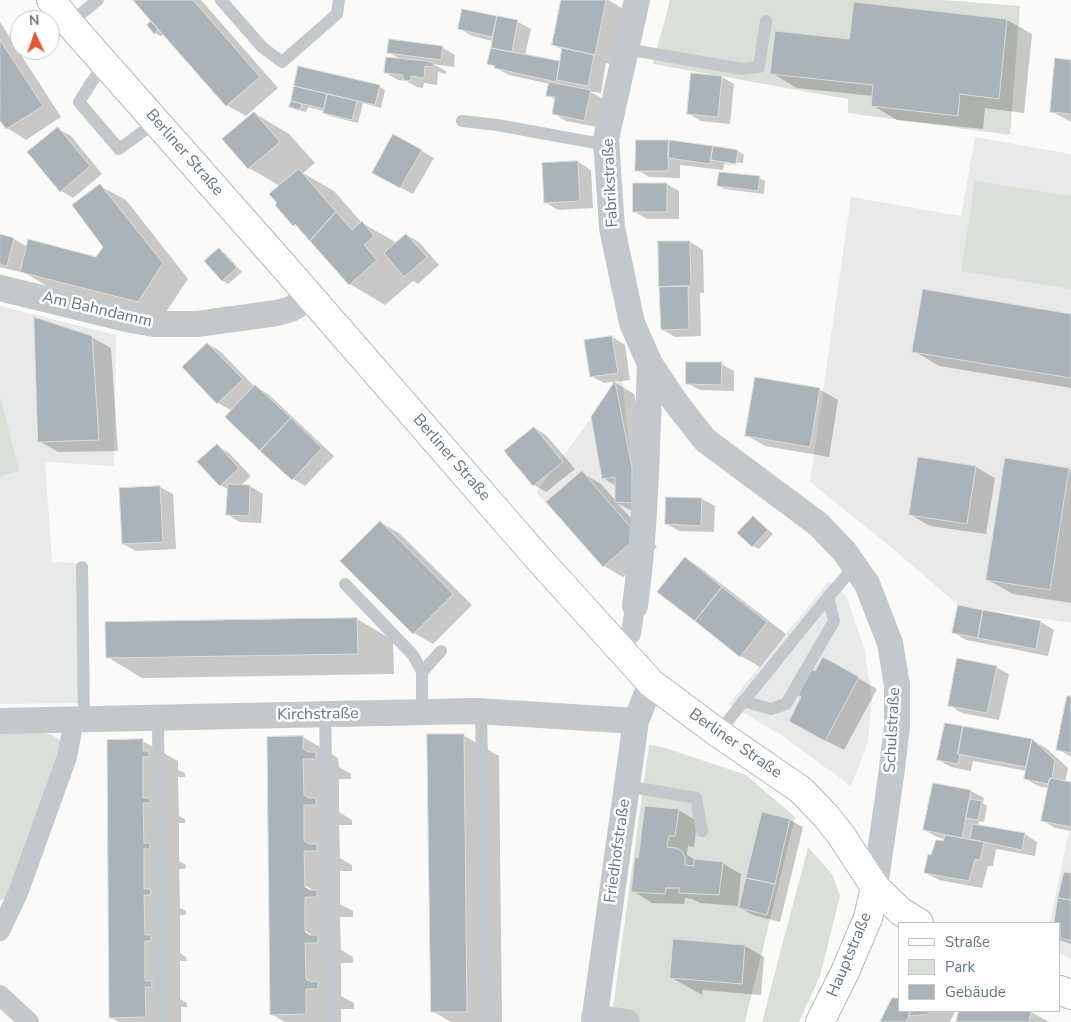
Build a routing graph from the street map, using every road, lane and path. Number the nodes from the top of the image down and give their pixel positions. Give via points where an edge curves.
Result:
1 (51, 0) edge
2 (98, 0) edge
3 (221, 0) edge
4 (338, 0) edge
5 (637, 0) edge
6 (766, 20) dead end
7 (69, 23) junction
8 (626, 49) junction
9 (104, 63) junction
10 (462, 121) dead end
11 (156, 122) junction
12 (606, 145) junction
13 (0, 288) edge
14 (311, 297) junction
15 (650, 364) junction
16 (706, 440) joint
17 (854, 566) junction
18 (82, 567) dead end
19 (345, 584) dead end
20 (828, 596) junction
21 (635, 606) joint
22 (631, 634) dead end
23 (441, 651) dead end
24 (422, 672) junction
25 (651, 683) junction
26 (743, 701) junction
27 (481, 712) junction
28 (422, 713) junction
29 (325, 715) junction
30 (158, 718) junction
31 (79, 720) junction
32 (636, 721) junction
33 (0, 722) edge
34 (718, 733) junction
35 (627, 786) junction
36 (702, 831) dead end
37 (875, 887) junction
38 (918, 922) edge
39 (0, 930) edge
40 (0, 995) edge
41 (594, 1019) edge
42 (29, 1022) edge
43 (161, 1022) edge
44 (331, 1022) edge
45 (487, 1022) edge
46 (627, 1022) edge
47 (820, 1022) edge

1 - 7 main road, Berliner Straße
2 - 7 lane
3 - 4 lane via 262,46 282,62 337,14
5 - 8 street, Fabrikstraße
6 - 8 lane via 759,67 742,70
7 - 9 main road, Berliner Straße
8 - 12 street, Fabrikstraße
9 - 11 main road, Berliner Straße
9 - 11 lane via 79,102 119,149
10 - 12 lane
11 - 14 main road, Berliner Straße
12 - 15 street, Fabrikstraße via 612,228 632,323
13 - 14 street, Am Bahndamm via 131,320 178,325 277,312 291,309
14 - 25 main road, Berliner Straße
15 - 16 street, Fabrikstraße
15 - 21 street, Fabrikstraße via 646,494
16 - 17 street, Schulstraße via 818,524
17 - 20 lane
17 - 37 street, Schulstraße via 868,584 890,643 897,685 897,726
18 - 31 lane
19 - 24 lane via 413,655
20 - 26 lane
20 - 26 lane via 834,621 786,704 772,709
21 - 22 street, Fabrikstraße
23 - 24 lane
24 - 28 lane
25 - 32 street, Friedhofstraße
25 - 34 main road, Berliner Straße
26 - 34 lane
27 - 28 street, Kirchstraße
27 - 32 street, Kirchstraße
27 - 45 lane
28 - 29 street, Kirchstraße
29 - 30 street, Kirchstraße
29 - 44 lane
30 - 31 street, Kirchstraße
30 - 43 lane
31 - 33 street, Kirchstraße
31 - 39 street via 18,893
32 - 35 street, Friedhofstraße
34 - 37 main road, Berliner Straße via 801,790 841,835
35 - 36 lane via 696,798
35 - 41 street, Friedhofstraße
37 - 38 main road, Berliner Straße via 900,911
37 - 47 main road, Hauptstraße via 868,918
40 - 42 street
41 - 46 street

